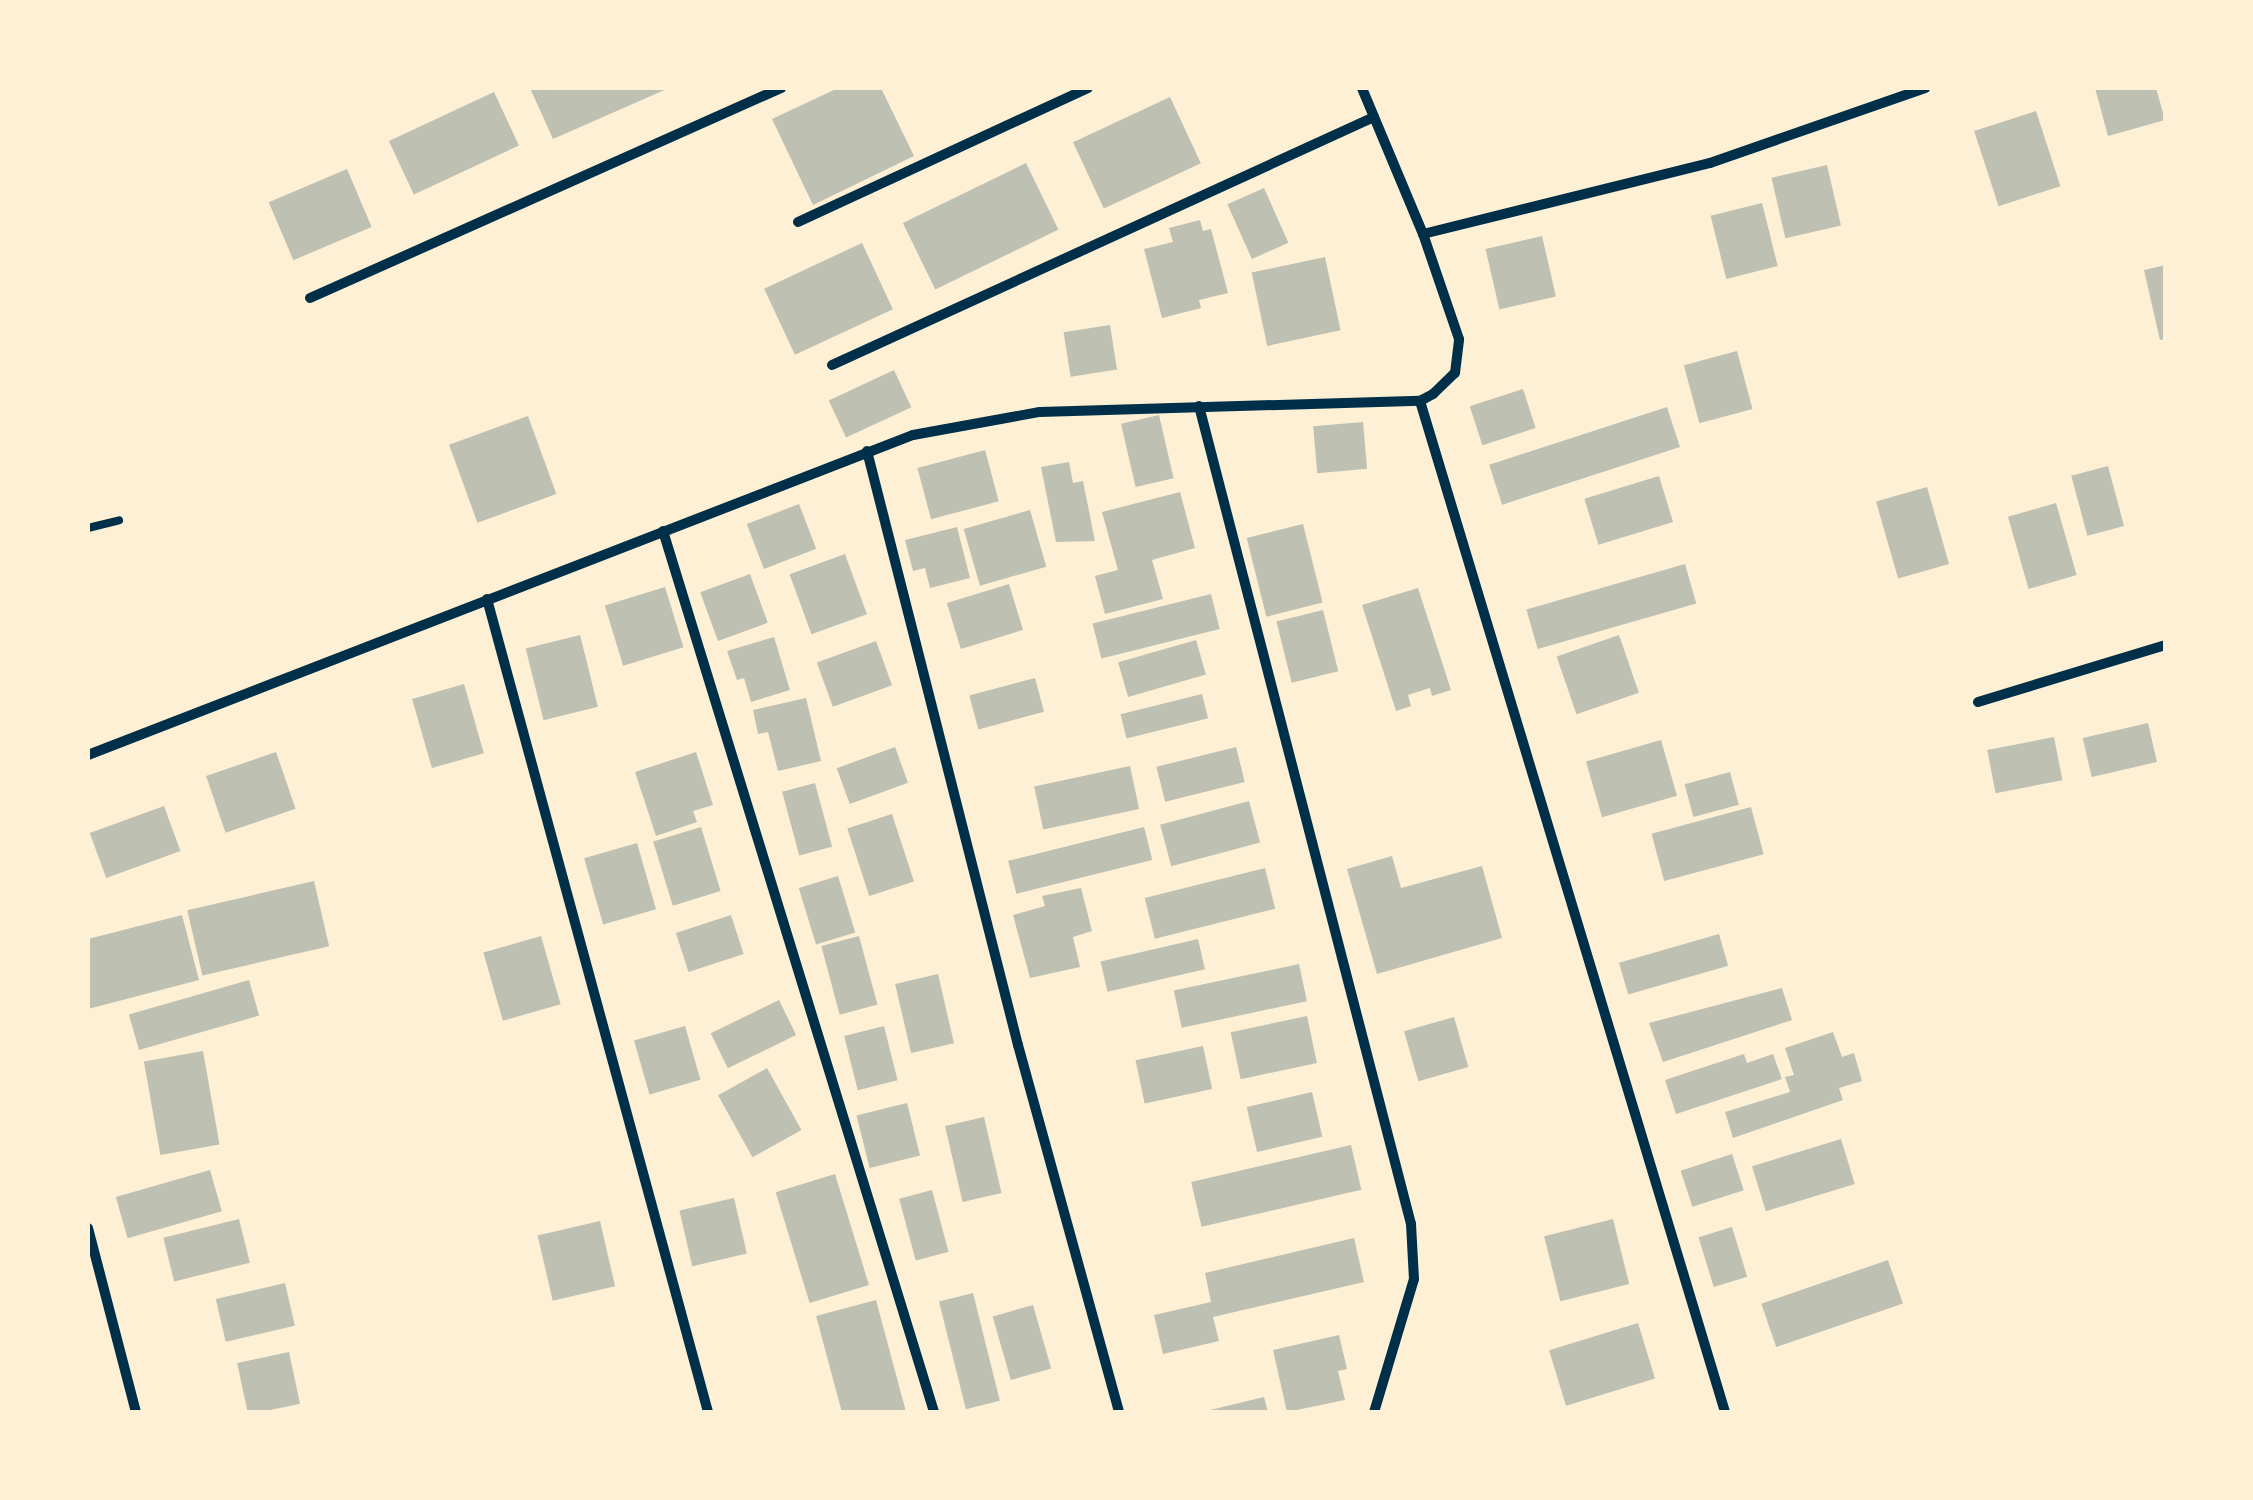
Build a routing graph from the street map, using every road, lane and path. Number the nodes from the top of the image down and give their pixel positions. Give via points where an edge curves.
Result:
1 (781, 88) edge
2 (1088, 88) edge
3 (1362, 88) edge
4 (1925, 88) edge
5 (1374, 116) junction
6 (798, 222) dead end
7 (1423, 234) junction
8 (310, 298) dead end
9 (832, 365) dead end
10 (1420, 401) junction
11 (1199, 406) junction
12 (868, 450) junction
13 (118, 520) dead end
14 (88, 528) edge
15 (663, 530) junction
16 (487, 599) junction
17 (2166, 645) edge
18 (1978, 702) dead end
19 (88, 756) edge
20 (88, 1228) edge
21 (136, 1412) edge
22 (708, 1412) edge
23 (934, 1412) edge
24 (1118, 1412) edge
25 (1374, 1412) edge
26 (1726, 1412) edge

1 - 8 street
2 - 6 street
3 - 5 street
4 - 7 street via 1710,164
5 - 7 street
5 - 9 street
7 - 10 street via 1459,356 1456,374
10 - 11 street
10 - 26 street
11 - 12 street via 990,418
11 - 25 street via 1411,1224 1414,1279
12 - 15 street
12 - 24 street
13 - 14 lane
15 - 16 street
15 - 23 street
16 - 19 street
16 - 22 street
17 - 18 street
20 - 21 street

